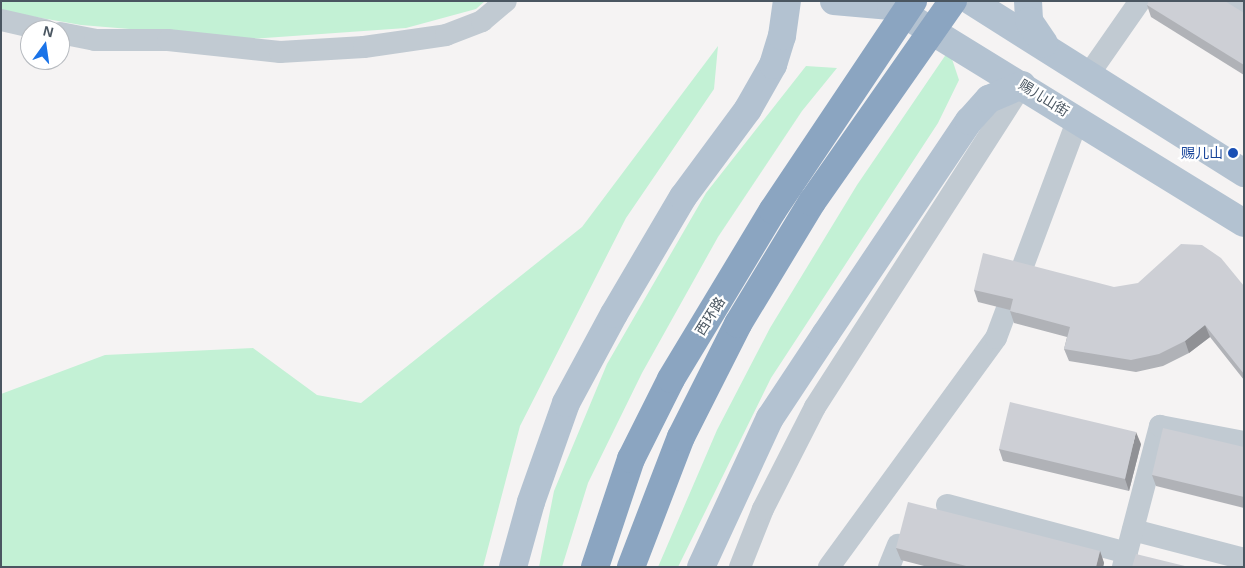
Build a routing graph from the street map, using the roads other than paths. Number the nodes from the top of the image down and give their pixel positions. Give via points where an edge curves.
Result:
1 (506, 1) edge
2 (787, 1) edge
3 (834, 1) edge
4 (913, 1) edge
5 (953, 1) edge
6 (971, 1) edge
7 (1028, 1) edge
8 (1140, 1) edge
9 (1231, 1) edge
10 (1244, 9) edge
11 (1, 20) edge
12 (20, 24) edge
13 (70, 35) edge
14 (1046, 46) junction
15 (1089, 74) junction
16 (1022, 85) junction
17 (1078, 119) junction
18 (1244, 173) edge
19 (1244, 223) edge
20 (1244, 442) edge
21 (947, 505) dead end
22 (1133, 530) junction
23 (898, 545) edge
24 (1244, 559) edge
25 (1125, 560) edge
26 (513, 567) edge
27 (595, 567) edge
28 (631, 567) edge
29 (701, 567) edge
30 (740, 567) edge
31 (829, 567) edge
32 (889, 567) edge

1 - 13 street via 482,21 446,35 364,47 280,52 168,40 94,40
2 - 26 main road via 782,36 773,64 748,110 683,197 566,402 531,502
3 - 16 main road, 赐儿山街 via 891,6
4 - 27 highway, 西环路 via 773,210 671,379 631,459
5 - 28 highway, 西环路 via 812,202 738,324 681,437
6 - 14 main road
7 - 14 main road via 1029,21
8 - 15 street
9 - 10 street
11 - 12 street
14 - 15 main road
15 - 18 main road
16 - 17 main road, 赐儿山街
16 - 29 main road via 989,99 969,121 825,335 770,418
16 - 30 street via 814,407 763,509
17 - 19 main road, 赐儿山街
17 - 31 street via 996,338
20 - 22 street via 1160,426
21 - 25 street
22 - 24 street
22 - 25 street
23 - 32 street

